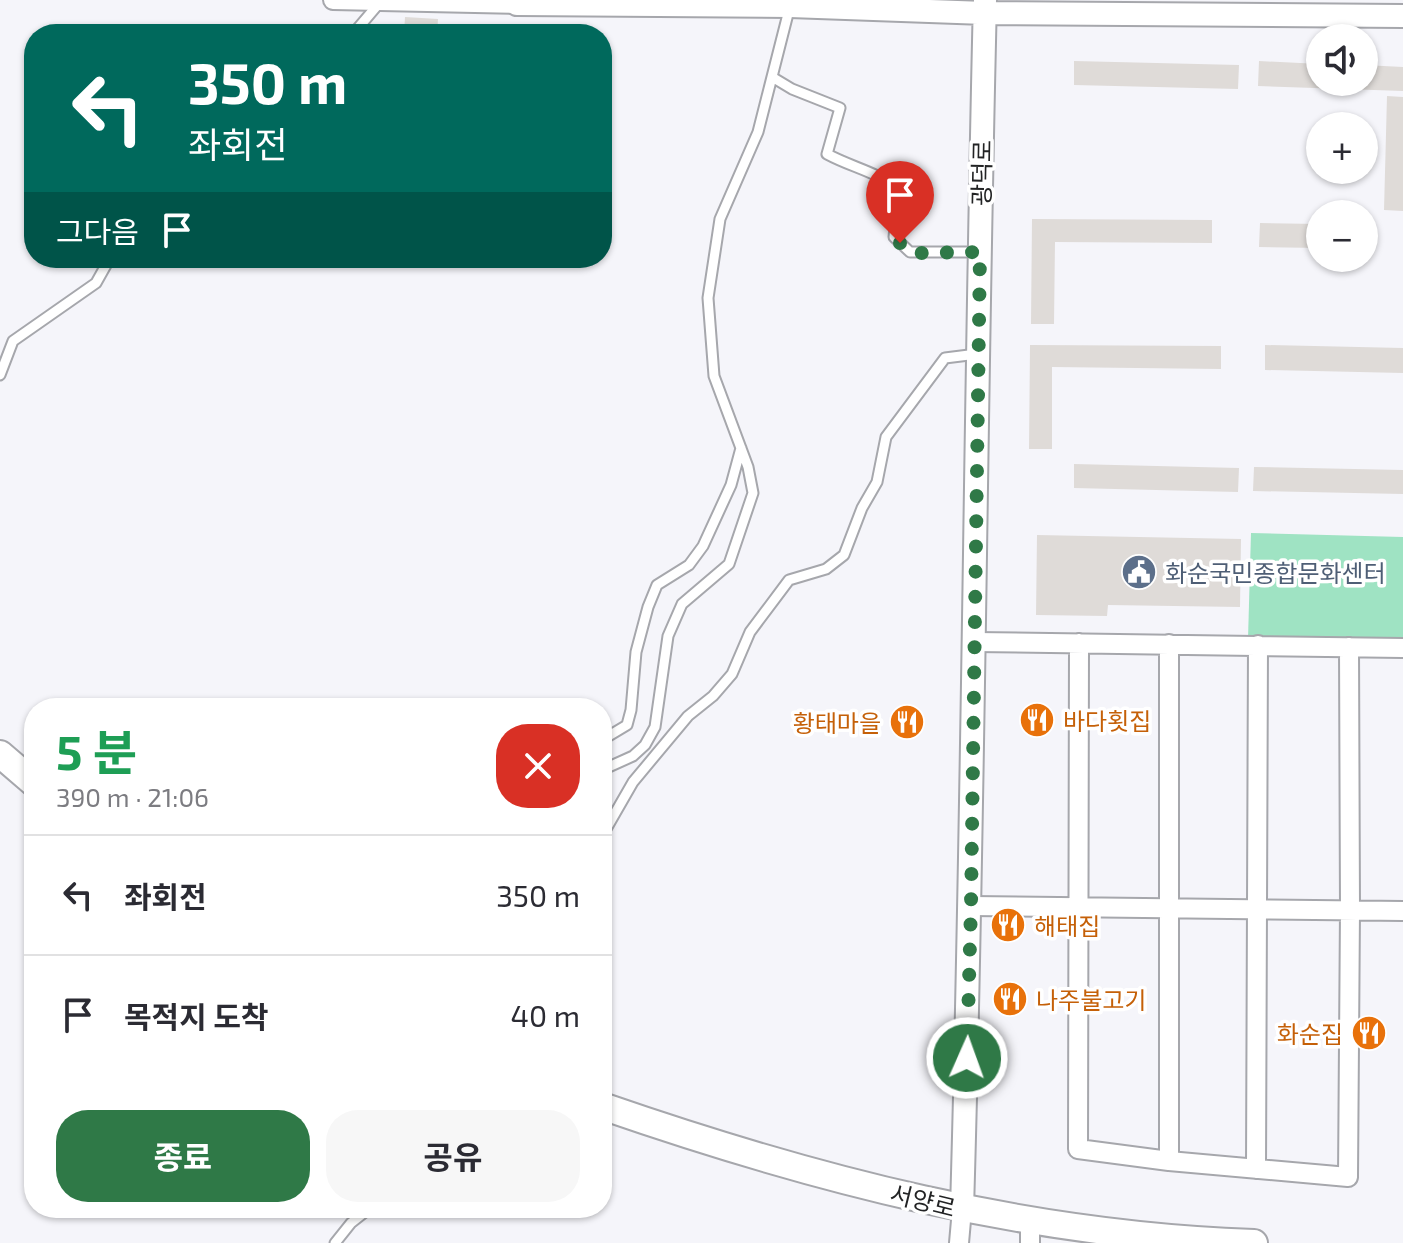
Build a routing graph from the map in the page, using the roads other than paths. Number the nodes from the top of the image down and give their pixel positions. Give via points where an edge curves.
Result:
1 (333, 0) edge
2 (381, 1) edge
3 (517, 2) edge
4 (790, 6) junction
5 (985, 6) edge
6 (1403, 16) edge
7 (361, 24) edge
8 (772, 77) junction
9 (980, 252) junction
10 (104, 268) edge
11 (977, 354) junction
12 (0, 375) edge
13 (741, 447) junction
14 (974, 642) junction
15 (1079, 643) junction
16 (1169, 644) junction
17 (1258, 645) junction
18 (1349, 647) junction
19 (1403, 648) edge
20 (612, 734) edge
21 (0, 754) edge
22 (612, 765) edge
23 (24, 774) edge
24 (612, 819) edge
25 (971, 906) junction
26 (1079, 907) junction
27 (1170, 908) junction
28 (1259, 909) junction
29 (1350, 910) junction
30 (1403, 911) edge
31 (612, 1109) edge
32 (1169, 1161) junction
33 (1256, 1169) junction
34 (962, 1209) junction
35 (357, 1218) edge
36 (1030, 1232) edge
37 (335, 1243) edge
38 (959, 1243) edge
39 (1254, 1243) edge

1 - 2 street
2 - 3 street
2 - 7 lane
3 - 4 street
4 - 5 street
4 - 8 lane
5 - 6 street
5 - 9 street, 광덕로
8 - 9 lane via 840,108 827,154 899,189 894,237 910,252
8 - 13 lane via 750,156 725,201 708,298 714,376
9 - 11 street, 광덕로
10 - 12 lane via 96,283 13,341
11 - 14 street, 광덕로
11 - 24 lane via 945,358 886,437 877,482 844,555 833,566 789,580 750,632 732,674 688,716 633,782
13 - 20 lane via 731,485 703,546 689,565 657,585 636,652 627,725
13 - 22 lane via 753,493 729,564 682,604 668,636 655,727 633,756
14 - 15 street
14 - 25 street, 광덕로
15 - 16 street
15 - 26 street
16 - 17 street
16 - 27 street
17 - 18 street
17 - 28 street
18 - 19 street
18 - 29 street
21 - 23 main road
25 - 26 street
25 - 34 street, 광덕로
26 - 27 street
26 - 32 street via 1078,1149
27 - 28 street
27 - 32 street
28 - 29 street
28 - 33 street
29 - 30 street
29 - 33 street via 1348,1177
31 - 34 main road, 서양로 via 762,1158
32 - 33 street
34 - 36 main road, 서양로
34 - 38 street
35 - 37 lane
36 - 39 main road, 서양로

